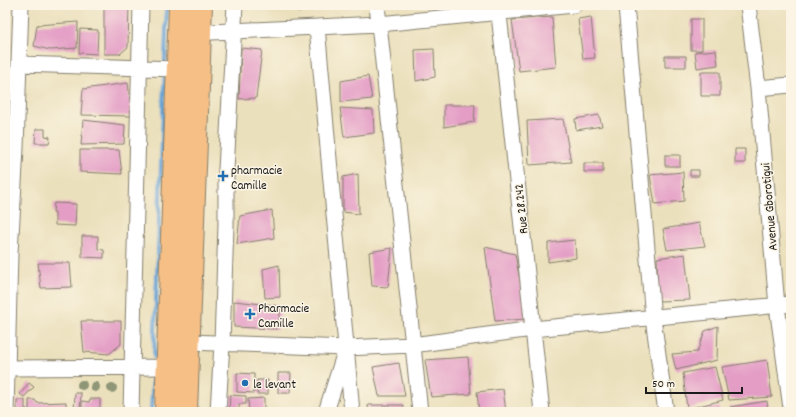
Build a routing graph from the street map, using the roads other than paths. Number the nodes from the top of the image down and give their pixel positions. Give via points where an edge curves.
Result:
1 (20, 5) edge
2 (141, 5) edge
3 (180, 5) edge
4 (201, 5) edge
5 (235, 5) edge
6 (377, 5) edge
7 (574, 5) edge
8 (626, 5) edge
9 (748, 5) edge
10 (498, 8) edge
11 (379, 24) junction
12 (317, 27) junction
13 (234, 31) junction
14 (190, 33) junction
15 (19, 64) junction
16 (138, 68) junction
17 (177, 69) junction
18 (791, 85) edge
19 (758, 88) junction
20 (10, 148) edge
21 (7, 253) edge
22 (784, 305) edge
23 (653, 318) junction
24 (533, 330) junction
25 (189, 342) junction
26 (222, 344) junction
27 (412, 345) junction
28 (346, 348) junction
29 (132, 367) junction
30 (168, 367) junction
31 (6, 368) edge
32 (791, 408) edge
33 (6, 412) edge
34 (131, 412) edge
35 (166, 412) edge
36 (186, 412) edge
37 (218, 412) edge
38 (326, 412) edge
39 (352, 412) edge
40 (420, 412) edge
41 (542, 412) edge
42 (666, 412) edge

1 - 15 street
2 - 16 street
3 - 14 main road
4 - 14 main road
5 - 13 street
6 - 11 street
7 - 10 street
8 - 23 street
9 - 19 street, Avenue Gborotigui
10 - 11 street
10 - 24 street, Rue 28.242
11 - 12 street
11 - 27 street
12 - 13 street
12 - 28 street
13 - 14 street
13 - 26 street via 226,170
14 - 17 main road
14 - 25 main road
15 - 16 street
15 - 20 street
16 - 17 street
16 - 29 street
17 - 30 main road
18 - 19 street
19 - 22 street, Avenue Gborotigui
20 - 21 street
21 - 31 street
22 - 23 street
22 - 32 street, Avenue Gborotigui
23 - 24 street
23 - 42 street
24 - 27 street
24 - 41 street, Rue 28.242
25 - 26 street
25 - 30 street
25 - 36 main road
26 - 28 street
26 - 37 street
27 - 28 street
27 - 40 street
28 - 38 street
28 - 39 street
29 - 30 street
29 - 31 street
29 - 34 street
30 - 35 main road
31 - 33 street

